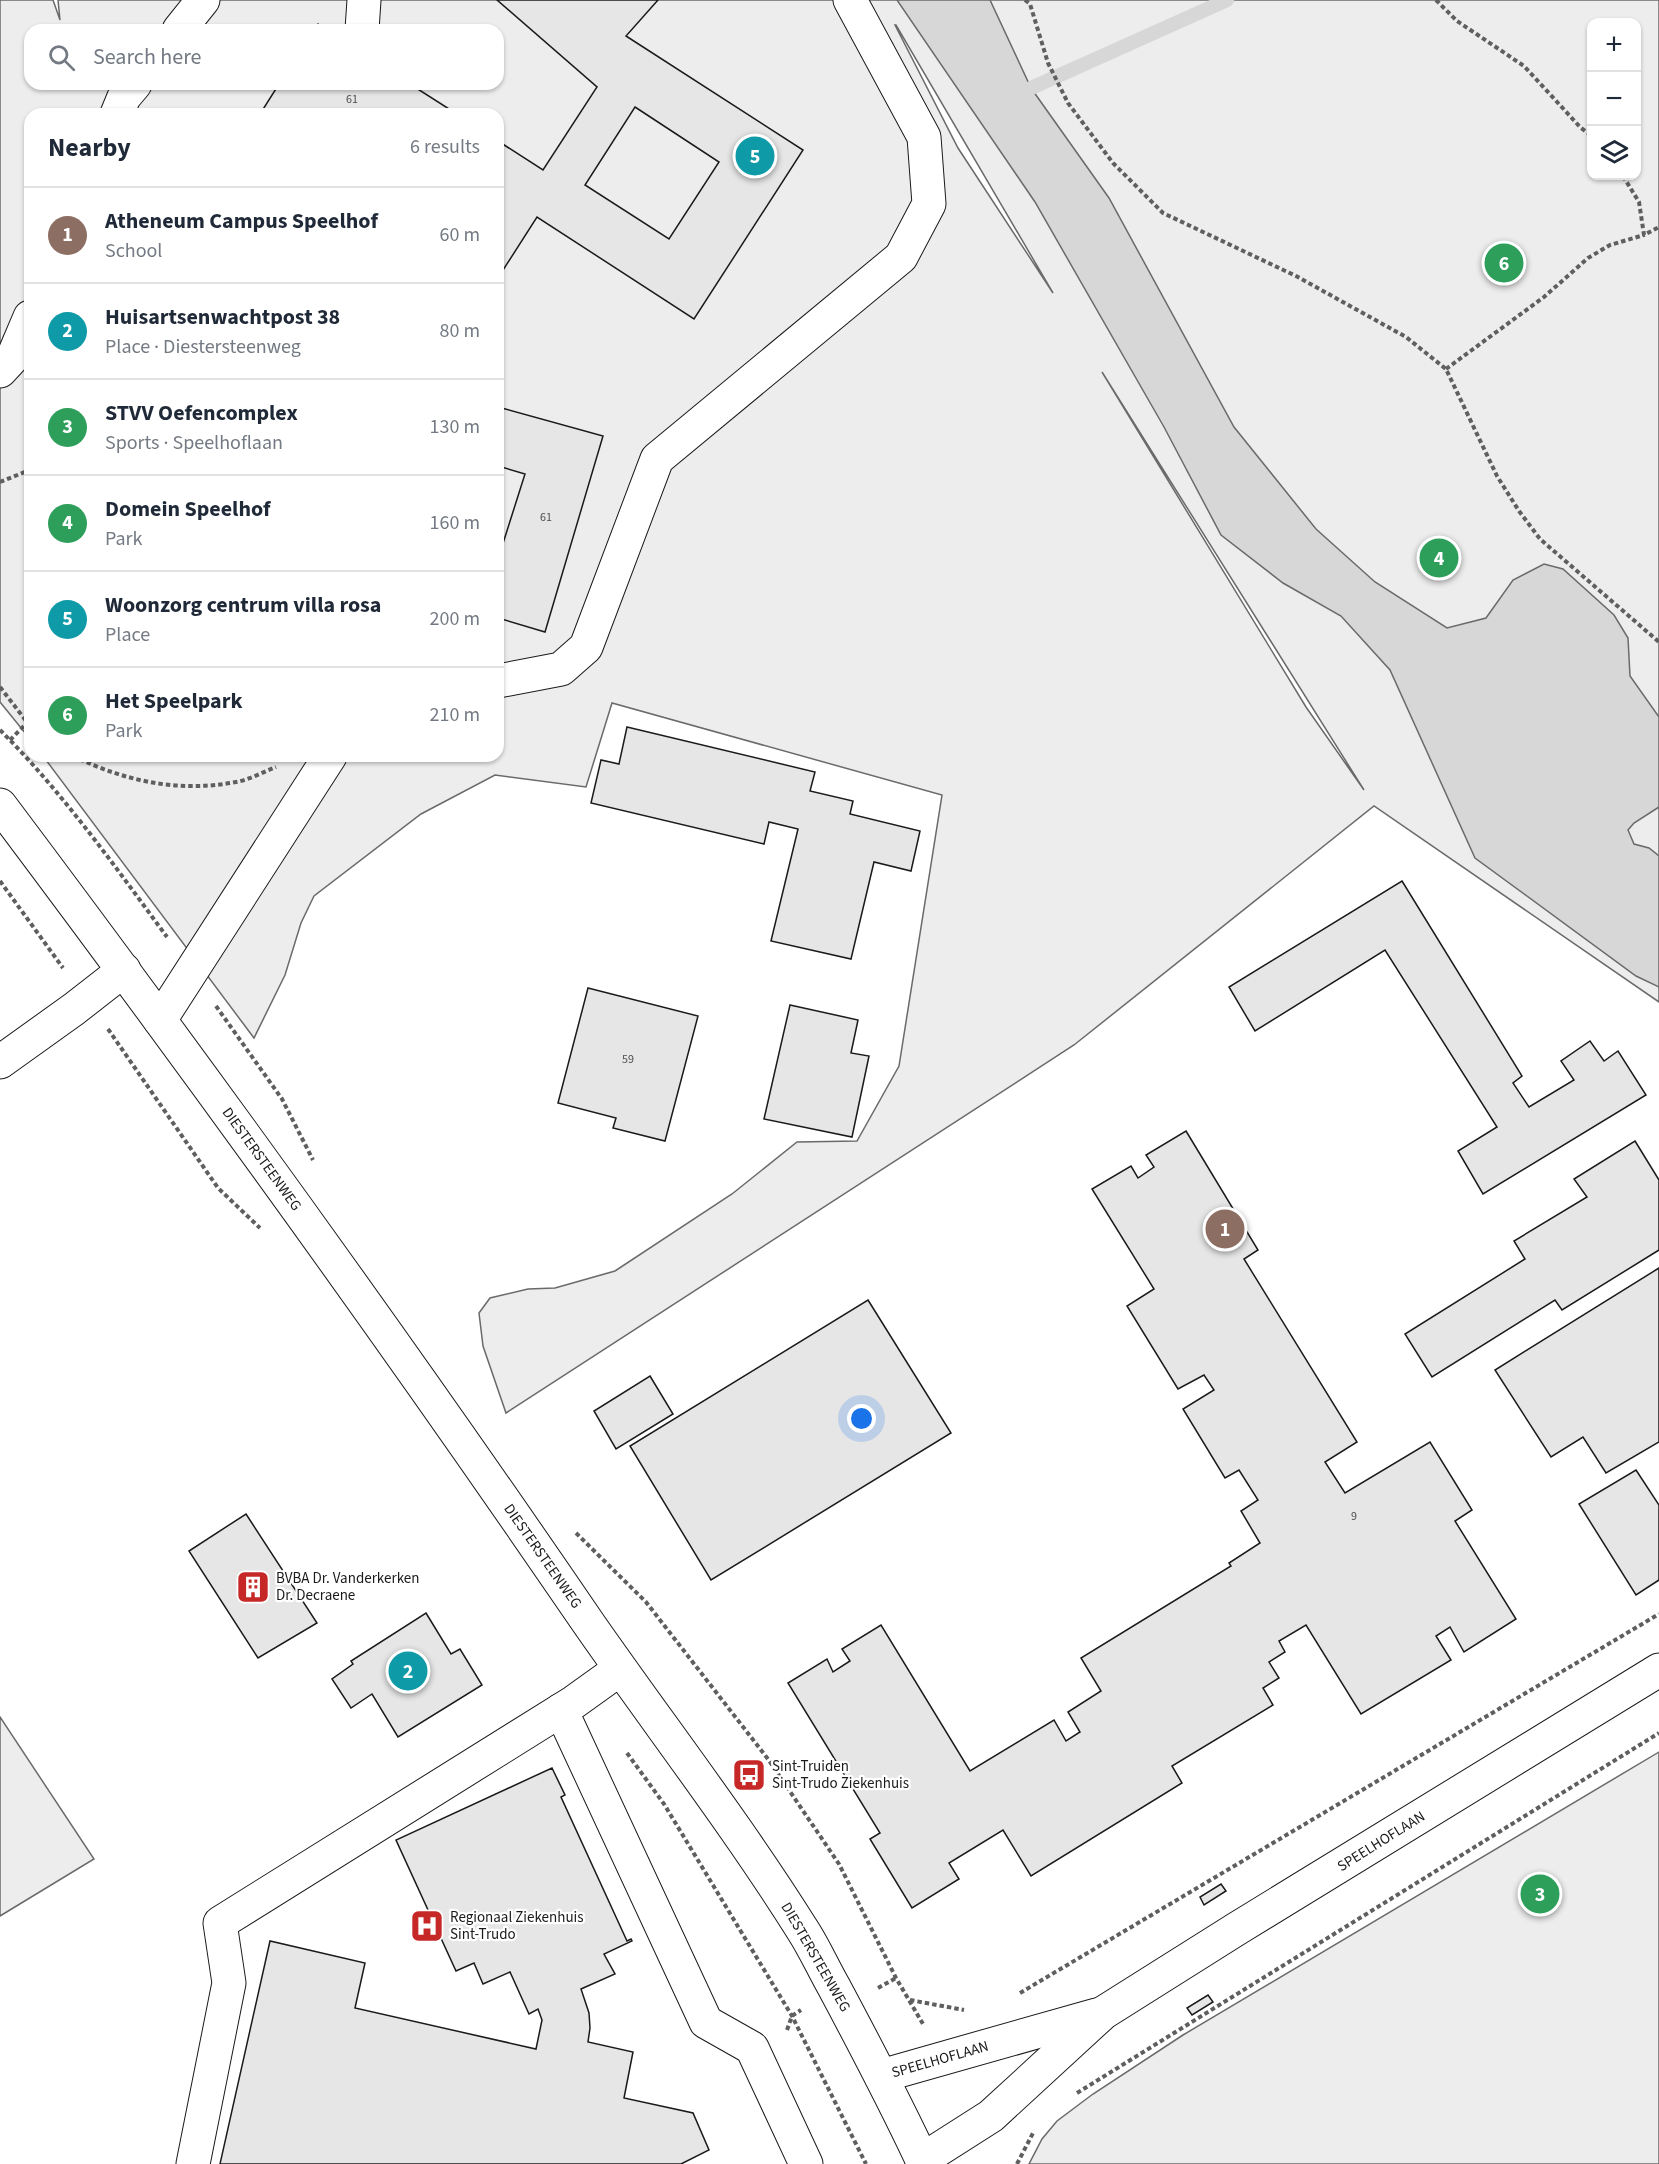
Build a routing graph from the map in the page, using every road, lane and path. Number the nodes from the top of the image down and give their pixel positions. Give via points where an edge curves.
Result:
1 (203, 0) edge
2 (364, 0) edge
3 (850, 0) edge
4 (1025, 0) edge
5 (1436, 0) edge
6 (184, 24) edge
7 (362, 24) edge
8 (130, 90) edge
9 (119, 108) edge
10 (1587, 132) edge
11 (1625, 180) edge
12 (1659, 227) edge
13 (1644, 235) junction
14 (24, 333) edge
15 (14, 359) edge
16 (1446, 369) junction
17 (24, 472) edge
18 (0, 482) edge
19 (1659, 642) edge
20 (504, 680) edge
21 (0, 687) edge
22 (24, 718) edge
23 (24, 728) edge
24 (0, 730) edge
25 (10, 740) junction
26 (24, 754) edge
27 (31, 762) edge
28 (86, 762) edge
29 (326, 762) edge
30 (284, 764) dead end
31 (0, 805) edge
32 (0, 881) edge
33 (124, 970) junction
34 (191, 971) junction
35 (87, 999) junction
36 (160, 1020) junction
37 (0, 1062) edge
38 (318, 1170) dead end
39 (261, 1229) dead end
40 (574, 1530) dead end
41 (1659, 1614) edge
42 (620, 1669) junction
43 (1659, 1670) edge
44 (561, 1710) junction
45 (1659, 1733) edge
46 (624, 1749) dead end
47 (834, 1988) junction
48 (1011, 1998) dead end
49 (972, 2012) dead end
50 (1103, 2013) junction
51 (792, 2016) junction
52 (760, 2065) junction
53 (881, 2076) junction
54 (1075, 2094) dead end
55 (1035, 2130) dead end
56 (923, 2162) edge
57 (193, 2164) edge
58 (806, 2164) edge
59 (866, 2164) edge
60 (1017, 2164) edge

1 - 6 main road
2 - 7 main road
3 - 20 main road via 924,137 929,204 901,257 657,459 586,647 561,669
4 - 16 path via 1030,4 1048,63 1068,103 1113,164 1163,213 1296,276 1406,337
5 - 10 path via 1456,21 1524,66
8 - 9 main road
11 - 13 path via 1639,202
12 - 13 path
13 - 16 path via 1610,245 1588,258 1544,297
14 - 15 main road
16 - 19 path via 1497,476 1540,539
17 - 18 path
21 - 22 path
23 - 25 path
24 - 25 path
25 - 26 path
27 - 34 path via 93,836
28 - 30 path via 146,783 195,787 238,782
29 - 34 main road
31 - 33 main road, DIESTERSTEENWEG
32 - 35 path
33 - 35 main road
33 - 36 main road, DIESTERSTEENWEG
34 - 36 main road
34 - 38 path via 282,1099
35 - 37 main road
35 - 39 path via 218,1188
36 - 42 main road, DIESTERSTEENWEG via 319,1238
40 - 49 path via 646,1602 768,1759 839,1864 909,2000
41 - 48 path
42 - 44 main road
42 - 47 main road, DIESTERSTEENWEG via 693,1767 805,1932
43 - 50 main road, SPEELHOFLAAN
44 - 52 main road via 706,2022 753,2048
44 - 57 main road via 220,1923 229,1983
45 - 54 path
46 - 51 path via 664,1804
47 - 51 path
47 - 53 main road, DIESTERSTEENWEG
50 - 53 main road, SPEELHOFLAAN
50 - 56 main road, SPEELHOFLAAN via 991,2116
51 - 52 path via 777,2058
51 - 59 path
52 - 58 main road
53 - 56 main road, DIESTERSTEENWEG
55 - 60 path

